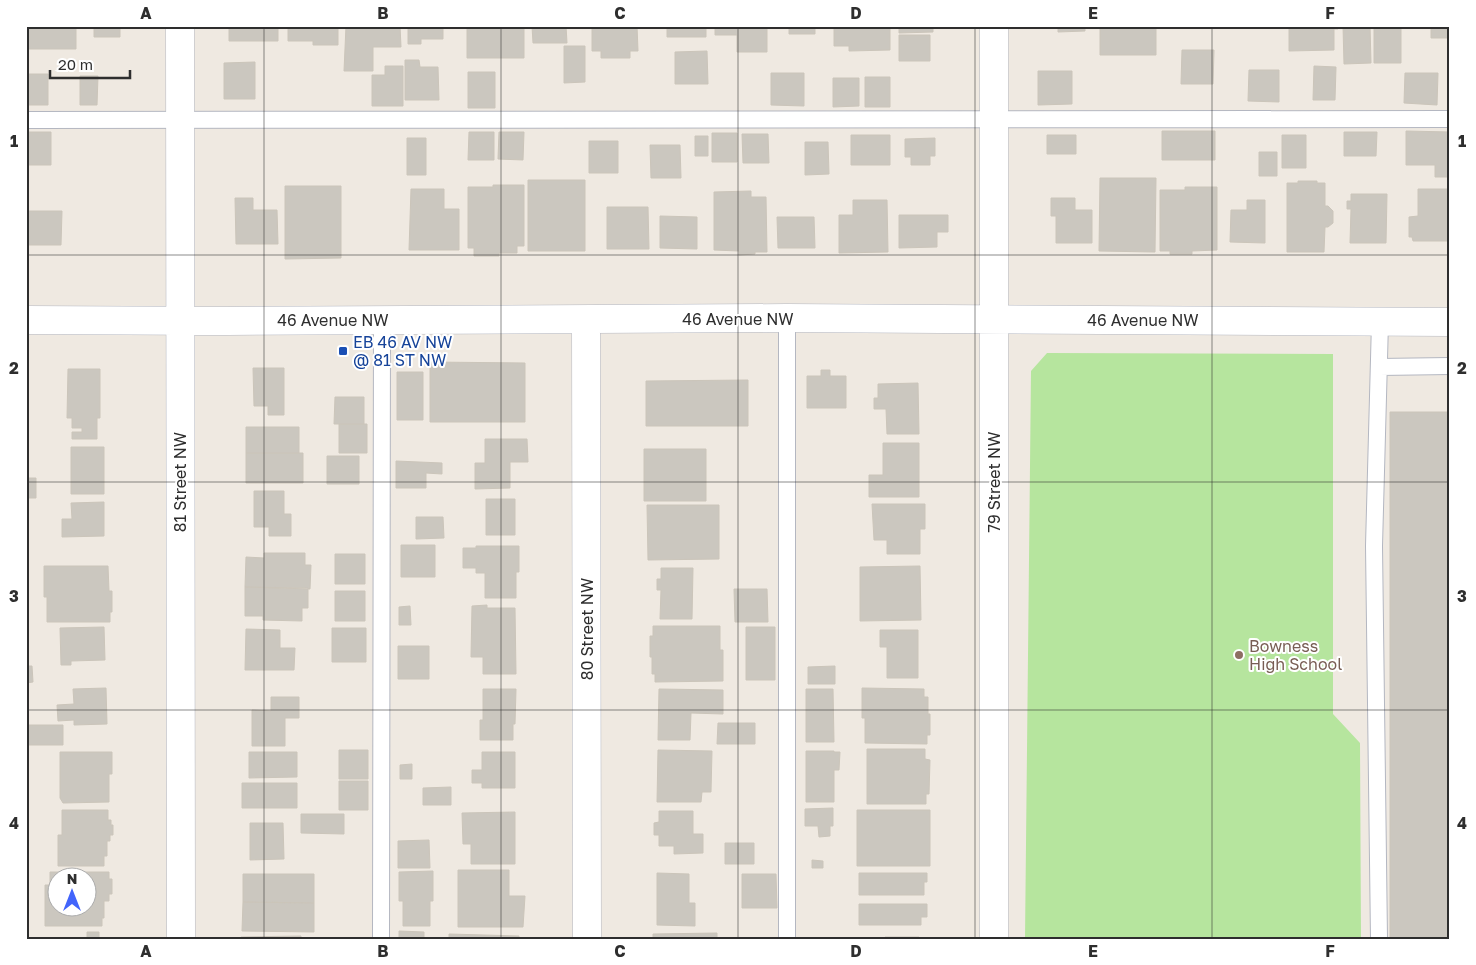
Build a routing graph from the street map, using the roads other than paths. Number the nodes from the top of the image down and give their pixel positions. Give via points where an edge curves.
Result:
1 (180, 26) edge
2 (994, 26) edge
3 (994, 119) junction
4 (1450, 119) edge
5 (26, 120) edge
6 (181, 120) junction
7 (787, 318) junction
8 (994, 319) junction
9 (26, 320) edge
10 (382, 320) junction
11 (586, 320) junction
12 (180, 321) junction
13 (1380, 322) junction
14 (1450, 322) edge
15 (1450, 366) edge
16 (1380, 367) junction
17 (181, 939) edge
18 (381, 939) edge
19 (587, 939) edge
20 (787, 939) edge
21 (994, 939) edge
22 (1379, 939) edge

1 - 6 street, 81 Street NW
2 - 3 street, 79 Street NW
3 - 4 lane
3 - 6 lane
3 - 8 street, 79 Street NW
5 - 6 lane
6 - 12 street, 81 Street NW
7 - 8 street, 46 Avenue NW
7 - 11 street, 46 Avenue NW
7 - 20 lane
8 - 13 street, 46 Avenue NW
8 - 21 street, 79 Street NW
9 - 12 street, 46 Avenue NW
10 - 11 street, 46 Avenue NW
10 - 12 street, 46 Avenue NW
10 - 18 lane
11 - 19 street, 80 Street NW
12 - 17 street, 81 Street NW
13 - 14 street, 46 Avenue NW
13 - 16 lane
15 - 16 lane
16 - 22 lane via 1374,546

